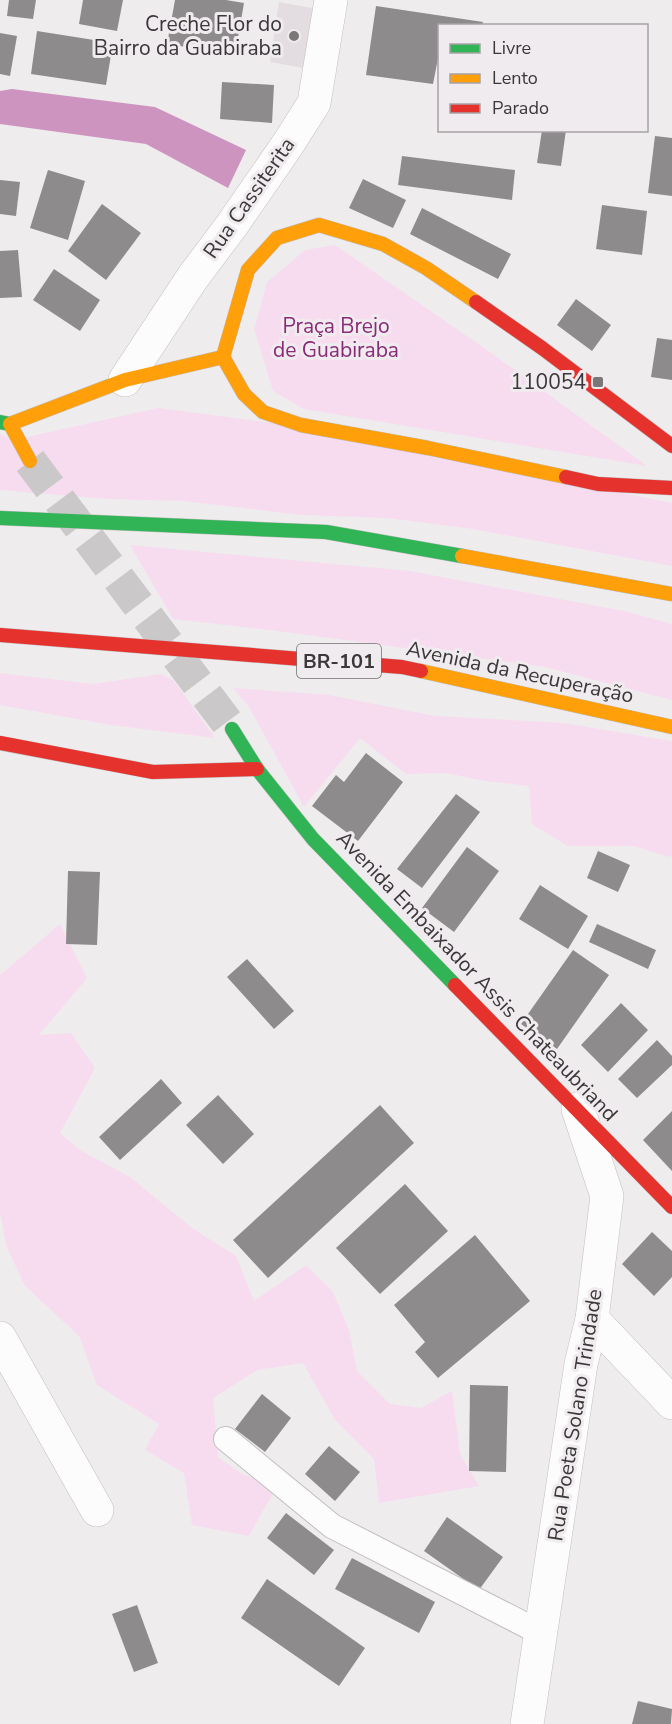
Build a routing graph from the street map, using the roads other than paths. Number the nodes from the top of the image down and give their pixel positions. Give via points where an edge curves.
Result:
1 (331, 0) edge
2 (223, 357) junction
3 (125, 380) junction
4 (5, 423) edge
5 (672, 446) edge
6 (30, 461) tunnel mouth
7 (672, 488) edge
8 (0, 518) edge
9 (672, 594) edge
10 (0, 634) edge
11 (672, 727) edge
12 (232, 729) tunnel mouth
13 (0, 743) edge
14 (257, 769) junction
15 (578, 1109) junction
16 (672, 1207) edge
17 (592, 1319) junction
18 (0, 1338) edge
19 (672, 1403) edge
20 (226, 1440) dead end
21 (97, 1510) dead end
22 (541, 1632) junction
23 (527, 1724) edge

1 - 3 street, Rua Cassiterita via 314,103
2 - 3 main road
2 - 5 main road via 248,270 277,238 319,225 383,244 426,268 542,348
2 - 7 main road via 244,394 263,412 301,425 598,484
3 - 4 main road
4 - 6 main road
8 - 9 main road via 326,532
10 - 11 main road, Avenida da Recuperação / BR-101 via 402,667
12 - 14 main road, Avenida Embaixador Assis Chateaubriand
13 - 14 main road via 153,772
14 - 15 main road, Avenida Embaixador Assis Chateaubriand via 313,839
15 - 16 main road, Avenida Embaixador Assis Chateaubriand
15 - 17 street, Rua Poeta Solano Trindade via 607,1196
17 - 19 street
17 - 22 street, Rua Poeta Solano Trindade via 581,1364
18 - 21 street
20 - 22 lane via 332,1526
22 - 23 street, Rua Poeta Solano Trindade

